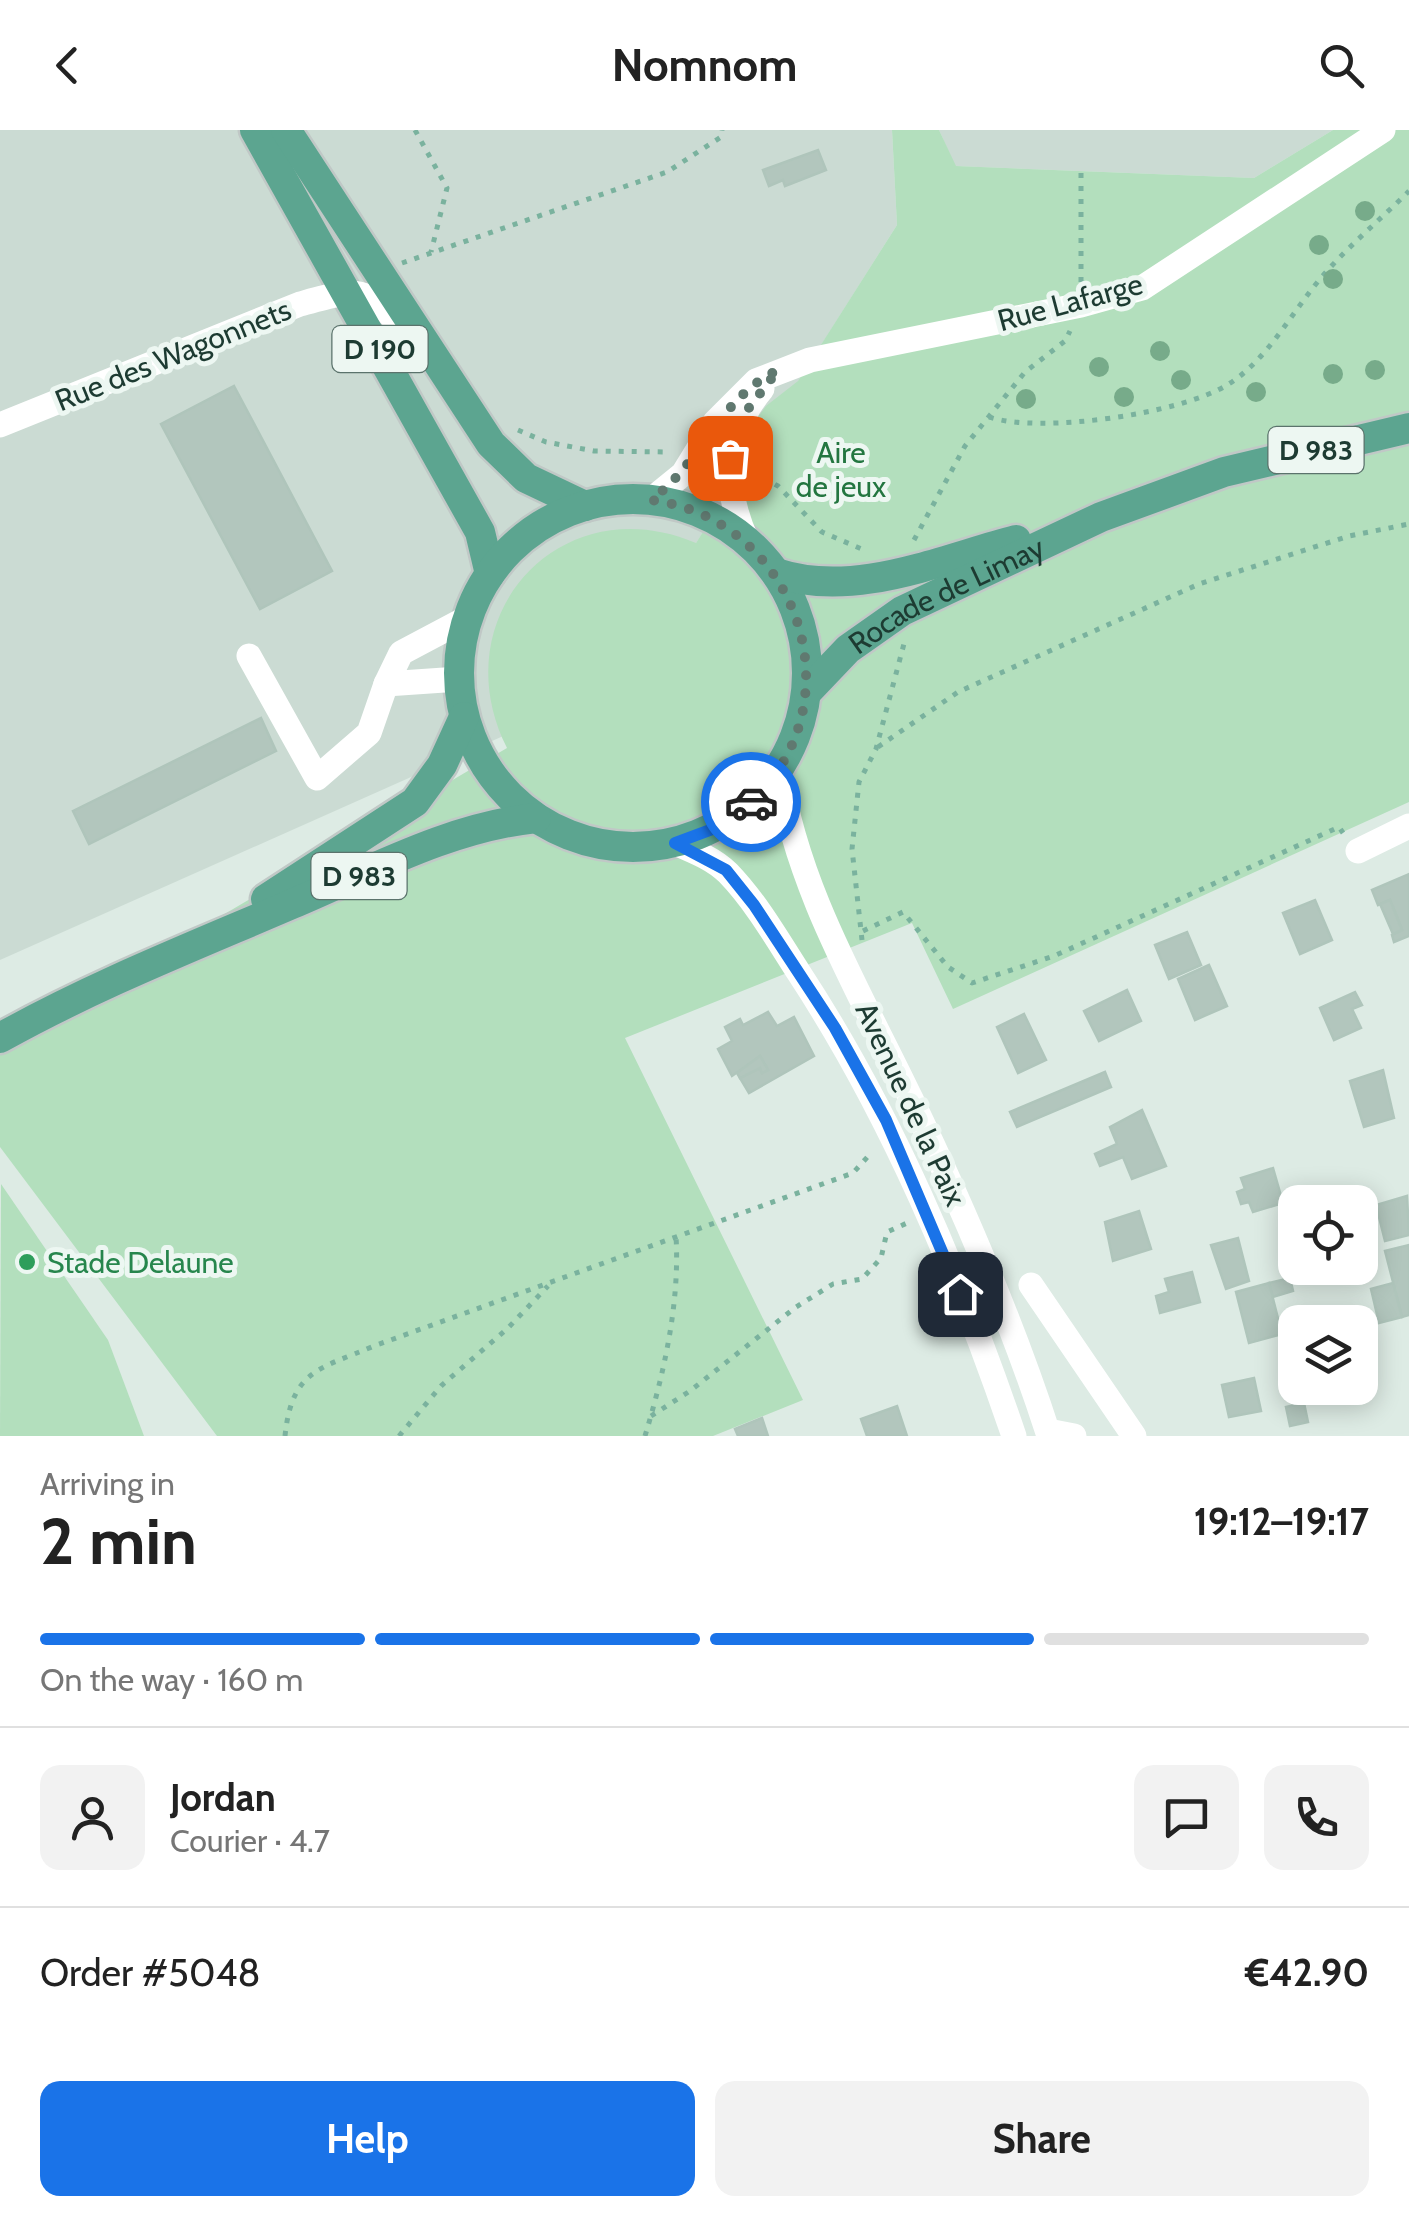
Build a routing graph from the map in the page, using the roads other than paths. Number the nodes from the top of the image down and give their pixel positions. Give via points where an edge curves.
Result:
1 (254, 130) edge
2 (286, 130) edge
3 (1383, 130) edge
4 (348, 291) junction
5 (778, 370) junction
6 (458, 393) junction
7 (0, 425) edge
8 (1409, 428) edge
9 (651, 500) junction
10 (585, 506) junction
11 (1101, 517) junction
12 (747, 542) junction
13 (776, 573) junction
14 (490, 574) junction
15 (468, 618) junction
16 (249, 656) dead end
17 (459, 678) junction
18 (386, 684) junction
19 (807, 692) junction
20 (464, 717) junction
21 (778, 770) junction
22 (536, 818) junction
23 (1409, 826) edge
24 (675, 843) junction
25 (1358, 852) road end
26 (185, 946) junction
27 (0, 1038) edge
28 (1031, 1285) dead end
29 (1048, 1434) edge
30 (1014, 1436) edge
31 (1074, 1436) edge
32 (1134, 1436) edge

1 - 4 main road, D 190
2 - 6 main road, D 190
3 - 5 street, Rue Lafarge via 1142,288
4 - 6 street, D 190 via 386,308 429,373
4 - 7 street, Rue des Wagonnets via 300,304
4 - 14 main road, D 190 via 480,532
5 - 9 street, Rue Lafarge via 730,404 697,458
5 - 12 street via 745,413 729,465 734,510
6 - 10 main road, D 190 via 514,468
8 - 11 main road, Rocade de Limay / D 983 via 1224,472
9 - 10 main road
9 - 12 main road via 706,515
10 - 14 main road via 527,534
11 - 13 main road, Rocade de Limay / D 983 via 834,585
11 - 19 main road, Rocade de Limay / D 983 via 902,611 848,648
12 - 13 main road
13 - 19 main road via 802,630
14 - 15 main road
15 - 17 main road
15 - 18 street via 401,654
16 - 18 street via 317,778 370,733
17 - 18 street
17 - 20 main road
19 - 21 main road via 799,728
20 - 22 main road via 491,774
20 - 26 main road, D 983 via 415,802
21 - 24 main road via 734,816
21 - 29 street, Avenue de la Paix via 811,892 1001,1303
22 - 24 main road via 602,845
22 - 26 main road, D 983 via 465,830
23 - 25 street
24 - 30 street, Avenue de la Paix via 726,870 835,1028 886,1120
26 - 27 main road, D 983
28 - 32 street
29 - 31 street

